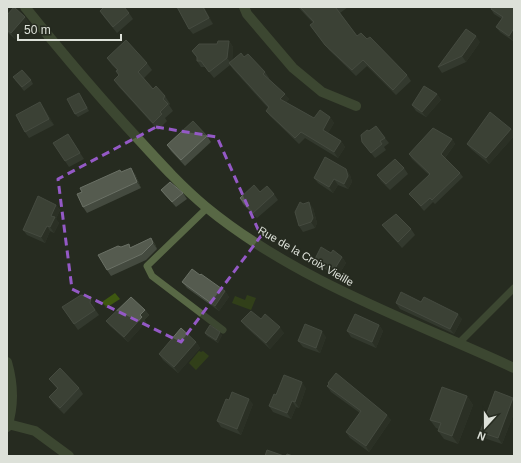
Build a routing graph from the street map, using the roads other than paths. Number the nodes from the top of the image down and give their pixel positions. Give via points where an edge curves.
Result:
1 (25, 7) edge
2 (244, 7) edge
3 (356, 106) dead end
4 (207, 208) junction
5 (514, 288) edge
6 (223, 330) dead end
7 (459, 343) junction
8 (7, 362) edge
9 (514, 368) edge
10 (8, 425) edge
11 (69, 456) edge

1 - 4 street, Rue de la Croix Vieille via 106,104 176,180
2 - 3 street via 247,14 293,68 322,92
4 - 6 lane via 147,266 152,276
4 - 7 street, Rue de la Croix Vieille via 261,246 295,266 353,296
5 - 7 lane
7 - 9 street, Rue de la Croix Vieille
8 - 10 street via 12,393
10 - 11 street via 36,431

